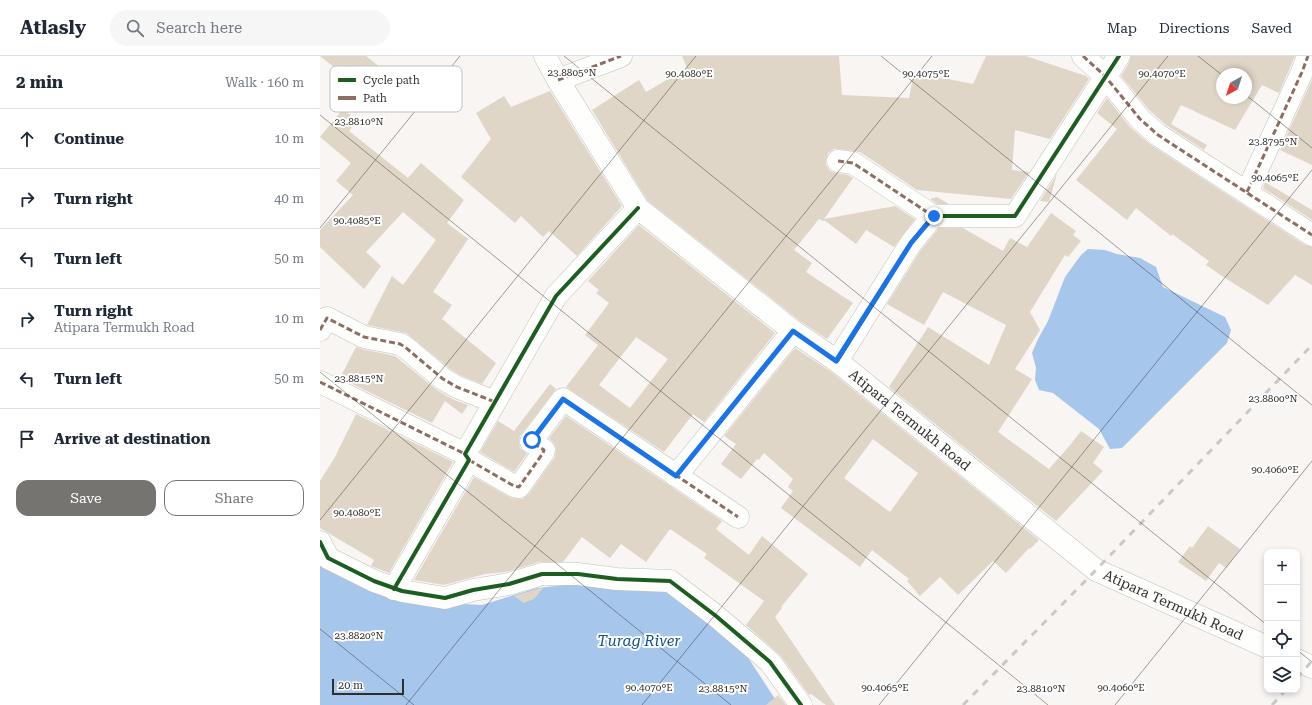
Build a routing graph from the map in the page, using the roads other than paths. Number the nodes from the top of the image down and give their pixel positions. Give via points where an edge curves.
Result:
1 (545, 56) edge
2 (621, 56) edge
3 (1083, 56) edge
4 (1119, 56) edge
5 (1308, 56) edge
6 (1105, 76) junction
7 (558, 80) junction
8 (838, 161) dead end
9 (1247, 192) junction
10 (638, 208) junction
11 (934, 216) junction
12 (1312, 235) edge
13 (320, 330) edge
14 (793, 331) junction
15 (836, 361) junction
16 (320, 382) edge
17 (494, 402) junction
18 (467, 457) junction
19 (676, 476) junction
20 (738, 517) dead end
21 (320, 542) edge
22 (394, 588) junction
23 (1264, 645) edge
24 (1300, 661) edge
25 (1312, 667) edge
26 (801, 705) edge

1 - 7 street, Atipara Termukh Road
2 - 7 street
3 - 6 street
4 - 6 street
5 - 9 street
6 - 9 street via 1140,119 1158,135
6 - 11 street via 1015,216
7 - 10 street, Atipara Termukh Road
8 - 11 street via 853,163
9 - 12 street
10 - 14 street, Atipara Termukh Road
10 - 17 street via 556,296
11 - 15 street via 911,243
13 - 17 street via 327,318 364,337 400,344 443,379
14 - 15 street, Atipara Termukh Road
14 - 19 street
15 - 23 street, Atipara Termukh Road via 1096,570
16 - 18 street
17 - 18 street
18 - 19 street via 518,487 544,453 544,450 531,442 532,440 563,399
18 - 22 street
19 - 20 street
21 - 22 street via 328,558
22 - 26 street via 445,598 542,574 670,581 770,662
24 - 25 street

